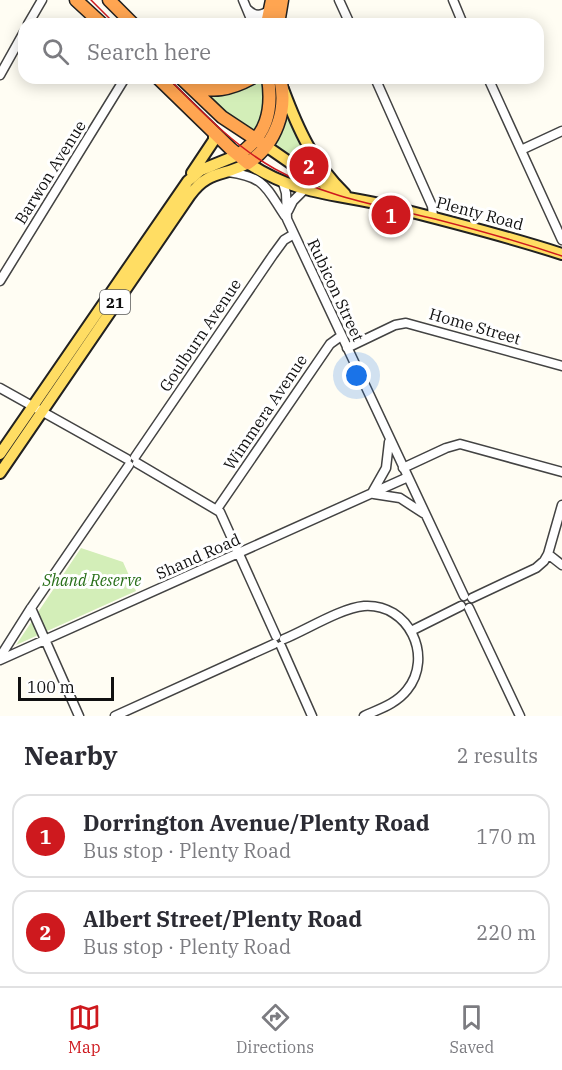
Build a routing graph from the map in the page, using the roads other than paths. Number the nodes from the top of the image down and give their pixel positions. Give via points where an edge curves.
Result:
1 (42, 0) edge
2 (109, 0) edge
3 (282, 0) edge
4 (339, 0) edge
5 (453, 0) edge
6 (84, 2) edge
7 (245, 4) edge
8 (271, 5) edge
9 (32, 18) edge
10 (97, 18) edge
11 (127, 18) edge
12 (251, 18) edge
13 (279, 18) edge
14 (347, 18) edge
15 (461, 18) edge
16 (18, 43) edge
17 (0, 75) edge
18 (121, 84) edge
19 (164, 84) edge
20 (187, 84) edge
21 (191, 84) edge
22 (240, 84) edge
23 (269, 84) edge
24 (281, 84) edge
25 (282, 84) edge
26 (378, 84) edge
27 (491, 84) edge
28 (562, 131) edge
29 (214, 133) junction
30 (255, 139) junction
31 (266, 146) junction
32 (521, 150) junction
33 (238, 155) junction
34 (249, 163) junction
35 (226, 172) junction
36 (188, 181) junction
37 (283, 183) junction
38 (304, 190) junction
39 (349, 196) junction
40 (433, 217) junction
41 (288, 221) junction
42 (294, 234) junction
43 (562, 241) edge
44 (561, 254) edge
45 (0, 281) edge
46 (108, 304) junction
47 (341, 336) junction
48 (347, 348) junction
49 (562, 366) edge
50 (0, 388) edge
51 (32, 406) junction
52 (43, 411) junction
53 (388, 434) junction
54 (0, 454) edge
55 (132, 461) junction
56 (404, 468) junction
57 (562, 472) edge
58 (0, 473) edge
59 (408, 477) junction
60 (371, 494) junction
61 (562, 505) edge
62 (217, 509) junction
63 (426, 515) junction
64 (240, 554) junction
65 (548, 554) junction
66 (562, 565) edge
67 (468, 597) junction
68 (465, 607) junction
69 (30, 608) junction
70 (411, 631) junction
71 (45, 640) junction
72 (278, 641) junction
73 (0, 659) edge
74 (80, 716) edge
75 (115, 716) edge
76 (312, 716) edge
77 (364, 716) edge
78 (518, 716) edge

1 - 9 street
2 - 11 highway
3 - 13 highway
4 - 14 street
5 - 15 street
6 - 10 highway
7 - 8 street via 257,15
7 - 12 street
16 - 17 street
18 - 45 street, Barwon Avenue
19 - 29 highway, Plenty Road
20 - 30 highway, Plenty Road via 222,117
21 - 22 highway via 219,91
23 - 30 highway, 21 via 269,110
24 - 31 highway, 21 via 281,118
25 - 39 main road via 314,158
26 - 40 street via 432,206
27 - 32 street
28 - 32 street
29 - 33 highway, Plenty Road
29 - 36 main road via 214,140
30 - 31 highway, Plenty Road
30 - 33 highway, 21
31 - 34 highway, 21
31 - 39 main road, Plenty Road
32 - 43 street
33 - 34 highway, Plenty Road
33 - 36 main road, 21 via 198,171
34 - 35 main road, 21
34 - 37 main road, Plenty Road
35 - 41 street, Rubicon Street via 248,177 269,190
35 - 46 main road, 21 via 196,186
36 - 46 main road, 21
37 - 38 main road, Plenty Road
37 - 41 street, Rubicon Street
38 - 39 main road, Plenty Road
38 - 41 street via 289,208
39 - 40 main road, Plenty Road
40 - 44 main road, Plenty Road
41 - 42 street, Rubicon Street
42 - 47 street, Rubicon Street
42 - 55 street, Goulburn Avenue via 273,255
43 - 44 street
46 - 51 main road, 21
46 - 52 main road, 21
47 - 48 street, Rubicon Street
47 - 62 street, Wimmera Avenue via 330,344
48 - 49 street, Home Street via 406,323
48 - 53 street, Rubicon Street
50 - 51 street
51 - 52 street
51 - 54 main road, 21
52 - 55 street
52 - 58 main road, 21
53 - 56 street, Rubicon Street
53 - 60 street, Rubicon Street via 387,464
55 - 62 street
55 - 69 street, Goulburn Avenue
56 - 57 street via 460,444
56 - 59 street, Rubicon Street
59 - 60 street, Shand Road
59 - 63 street, Rubicon Street
60 - 63 street via 400,498
60 - 64 street, Shand Road
61 - 65 street
62 - 64 street
63 - 67 street, Rubicon Street
64 - 71 street, Shand Road
64 - 72 street
65 - 66 street
65 - 67 street via 536,568
67 - 68 street via 473,603
68 - 70 street
68 - 78 street
69 - 71 street
69 - 73 street, Goulburn Avenue
70 - 72 street via 397,616 364,606
70 - 77 street via 419,662 411,685 394,702
71 - 73 street, Shand Road
71 - 74 street
72 - 75 street
72 - 76 street

